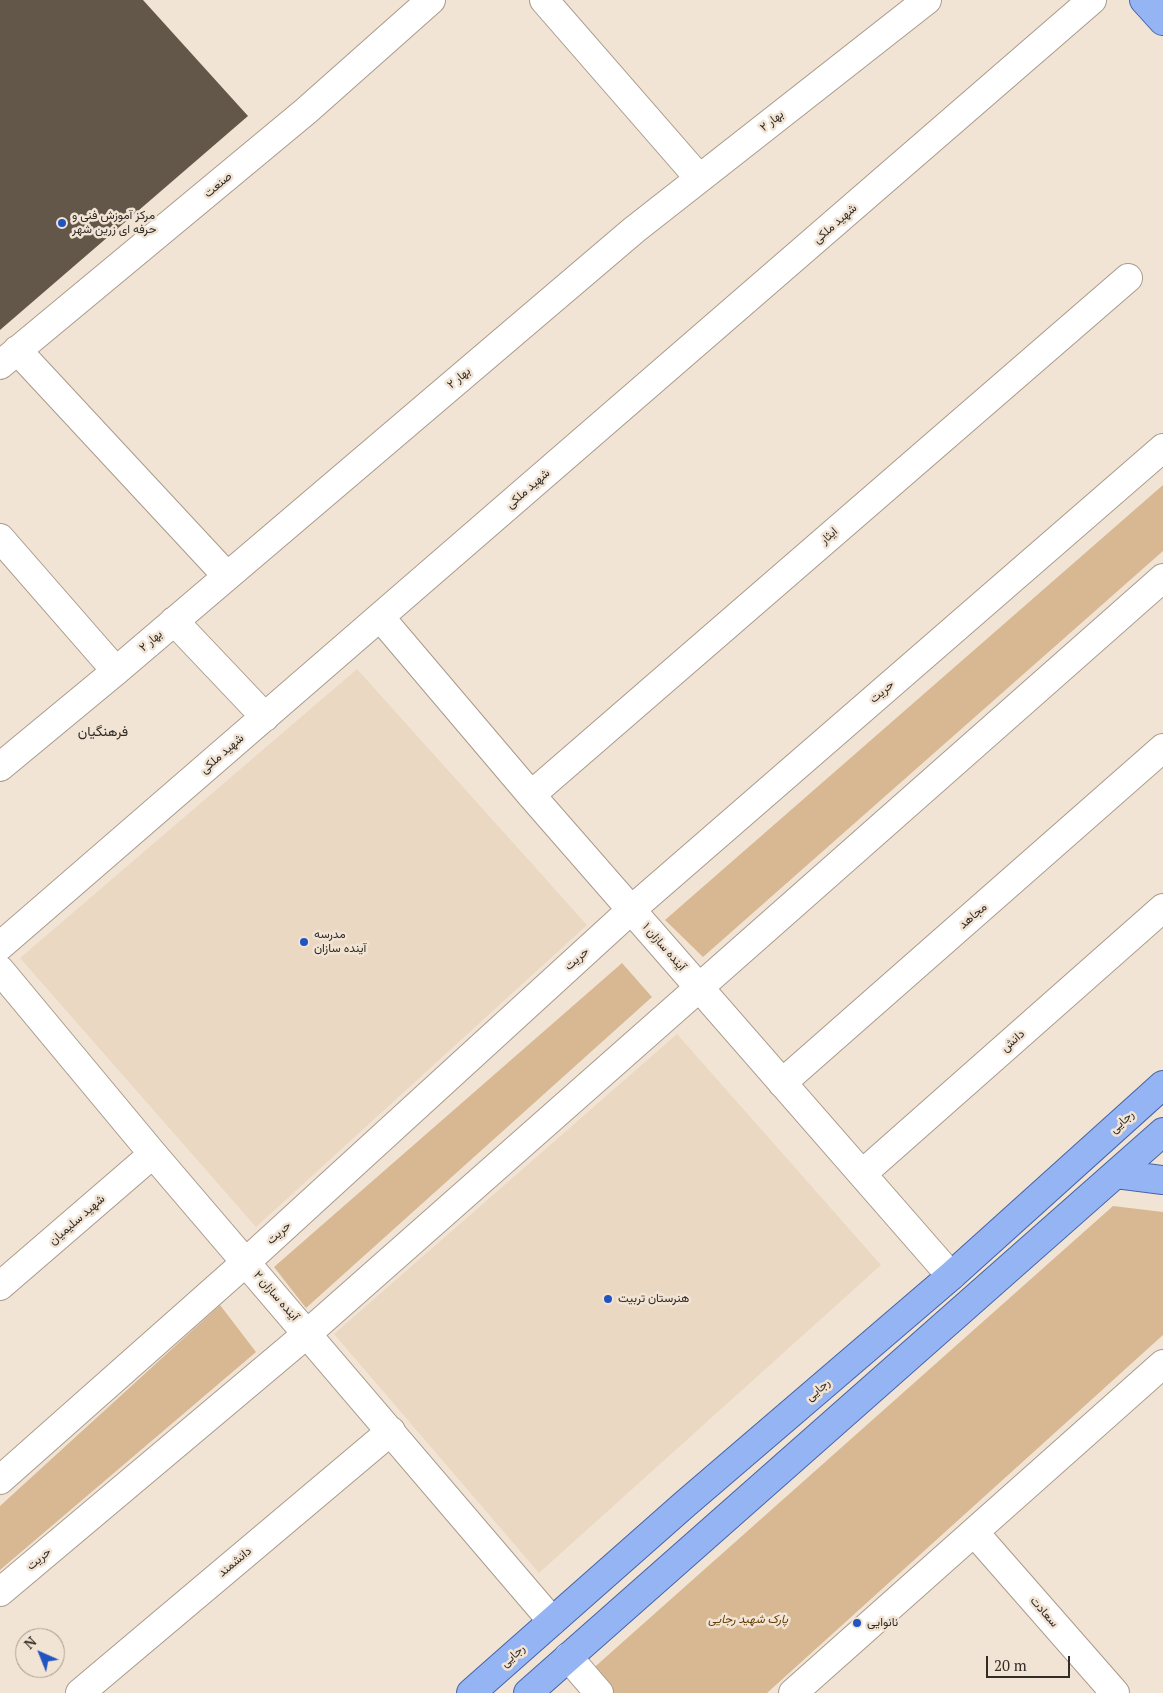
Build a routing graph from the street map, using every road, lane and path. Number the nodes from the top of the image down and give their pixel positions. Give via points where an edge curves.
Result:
1 (431, 0) edge
2 (544, 0) edge
3 (928, 0) edge
4 (1060, 0) edge
5 (1092, 0) edge
6 (1144, 0) edge
7 (1163, 21) edge
8 (1057, 31) junction
9 (699, 178) junction
10 (1128, 278) dead end
11 (9, 357) edge
12 (1163, 448) edge
13 (0, 538) edge
14 (227, 576) junction
15 (1163, 578) edge
16 (380, 617) junction
17 (174, 621) junction
18 (116, 671) junction
19 (265, 717) junction
20 (1163, 748) edge
21 (0, 768) edge
22 (531, 795) junction
23 (1163, 908) edge
24 (631, 910) junction
25 (0, 946) edge
26 (0, 970) edge
27 (698, 987) junction
28 (782, 1083) junction
29 (1158, 1101) edge
30 (1163, 1132) edge
31 (153, 1154) junction
32 (862, 1174) junction
33 (1116, 1174) junction
34 (1163, 1180) edge
35 (246, 1262) junction
36 (951, 1276) junction
37 (0, 1286) edge
38 (308, 1333) junction
39 (1163, 1364) edge
40 (837, 1373) junction
41 (861, 1399) junction
42 (391, 1432) junction
43 (0, 1480) edge
44 (974, 1532) junction
45 (0, 1592) edge
46 (552, 1621) junction
47 (568, 1657) junction
48 (80, 1693) edge
49 (471, 1693) edge
50 (528, 1693) edge
51 (599, 1693) edge
52 (793, 1693) edge
53 (1115, 1693) edge

1 - 11 street, صنعت via 306,111
2 - 9 street
3 - 9 street, بهار ۲
4 - 8 street
5 - 8 street, شهید ملکی
6 - 7 main road
8 - 16 street, شهید ملکی
9 - 14 street, بهار ۲
10 - 22 street, ایثار
11 - 14 street
12 - 24 street, حریت
13 - 18 street
14 - 17 street, بهار ۲
15 - 27 street, حریت
16 - 19 street, شهید ملکی
16 - 22 street, آینده سازان ۱
17 - 18 street, بهار ۲
17 - 19 street
18 - 21 street, بهار ۲
19 - 25 street, شهید ملکی
20 - 28 street, مجاهد
22 - 24 street, آینده سازان ۱
23 - 32 street, دانش
24 - 27 street, آینده سازان ۱
24 - 35 street, حریت
26 - 31 street, آینده سازان ۲
27 - 28 street, آینده سازان ۱
27 - 38 street, حریت
28 - 32 street, آینده سازان ۱
29 - 36 main road, رجایی
30 - 33 main road
31 - 35 street, آینده سازان ۲
31 - 37 street, شهید سلیمیان
32 - 36 street, آینده سازان ۱
33 - 34 main road
33 - 41 main road
35 - 38 street, آینده سازان ۲
35 - 43 street, حریت
36 - 40 main road, رجایی
38 - 42 street, آینده سازان ۲
38 - 45 street, حریت
39 - 44 street
40 - 41 main road
40 - 46 main road, رجایی
41 - 47 main road
42 - 46 street, آینده سازان ۲
42 - 48 street, دانشمند
44 - 52 street
44 - 53 street, سعادت
46 - 49 main road, رجایی
47 - 50 main road
47 - 51 street

